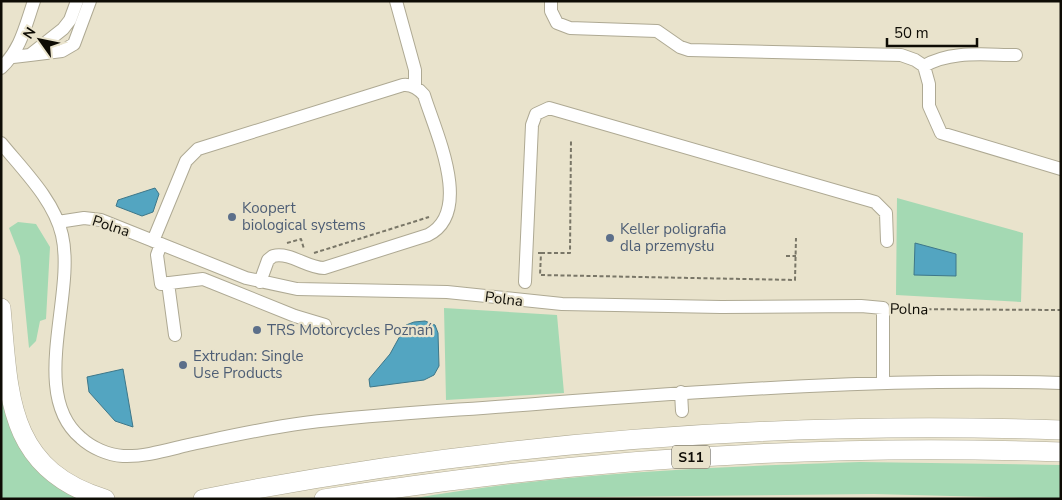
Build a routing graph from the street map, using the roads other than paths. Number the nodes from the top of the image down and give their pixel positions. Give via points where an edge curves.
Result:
1 (34, 1) edge
2 (77, 1) edge
3 (90, 1) edge
4 (396, 1) edge
5 (551, 1) edge
6 (30, 55) junction
7 (1016, 55) dead end
8 (13, 57) junction
9 (924, 66) junction
10 (1, 68) edge
11 (414, 86) junction
12 (1, 143) edge
13 (1061, 169) edge
14 (58, 222) junction
15 (887, 241) dead end
16 (157, 243) junction
17 (260, 282) junction
18 (525, 282) dead end
19 (168, 283) junction
20 (1, 308) edge
21 (325, 325) dead end
22 (175, 335) dead end
23 (883, 382) junction
24 (1061, 383) edge
25 (681, 392) junction
26 (682, 410) dead end
27 (1061, 430) edge
28 (1061, 452) edge
29 (105, 499) edge
30 (203, 499) edge
31 (324, 499) edge

1 - 8 street
2 - 6 street via 67,25
3 - 6 street via 74,44 62,51
4 - 11 street via 415,70
5 - 9 street via 551,11 558,24 570,28 657,31 689,50 901,54
6 - 8 street
7 - 9 street via 951,55
8 - 10 street
9 - 13 street via 929,84 929,106 941,133
11 - 16 street via 403,84 198,149 186,161
11 - 17 street via 424,95 450,180 447,217 440,228 428,235 324,268 280,255 270,257
12 - 14 street via 45,199
14 - 16 street, Polna via 84,218 101,220
14 - 25 street via 65,256 57,400 69,426 81,438 95,448 114,454 149,453 271,428 324,421
15 - 18 street via 886,213 875,202 548,108 536,114 532,125 534,253
16 - 17 street, Polna
16 - 19 street via 161,284
17 - 23 street, Polna via 297,289 447,292 562,304 883,308
19 - 21 street via 198,279 209,281
19 - 22 street
20 - 29 highway via 10,400 23,434 57,475
23 - 24 street
23 - 25 street
25 - 26 street
27 - 30 highway, S11 via 840,428 627,439 443,458
28 - 31 highway, S11 via 817,451 697,456 527,471

